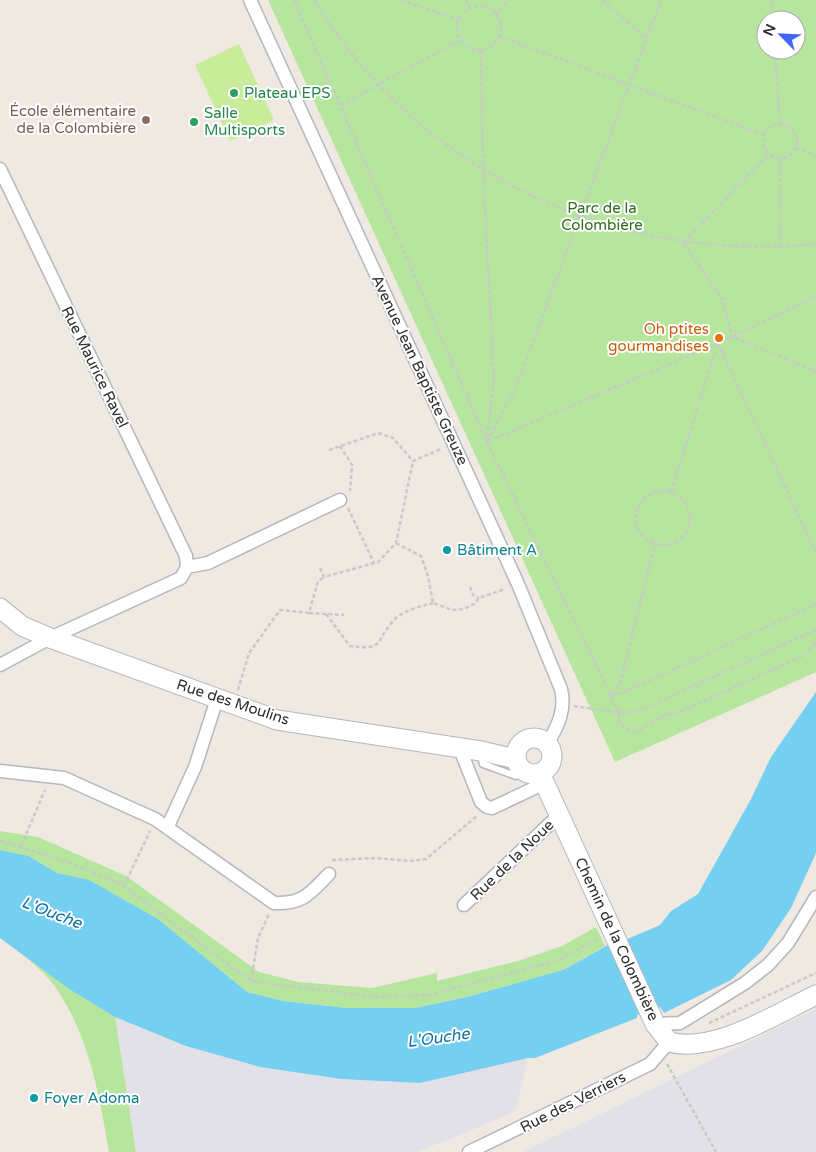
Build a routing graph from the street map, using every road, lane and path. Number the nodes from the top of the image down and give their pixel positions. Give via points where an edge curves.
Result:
1 (250, 0) edge
2 (294, 0) edge
3 (314, 0) edge
4 (402, 0) edge
5 (466, 0) edge
6 (509, 0) edge
7 (602, 0) edge
8 (662, 0) edge
9 (470, 8) junction
10 (496, 14) junction
11 (458, 20) junction
12 (499, 36) junction
13 (647, 39) junction
14 (460, 40) junction
15 (481, 50) junction
16 (775, 60) edge
17 (378, 84) junction
18 (630, 85) junction
19 (341, 105) junction
20 (780, 124) junction
21 (764, 135) junction
22 (796, 148) junction
23 (768, 154) junction
24 (816, 156) edge
25 (780, 159) junction
26 (0, 169) edge
27 (483, 170) junction
28 (580, 217) junction
29 (683, 242) junction
30 (816, 244) edge
31 (780, 247) junction
32 (816, 296) edge
33 (732, 337) junction
34 (718, 343) junction
35 (816, 372) edge
36 (487, 442) junction
37 (454, 443) junction
38 (340, 446) junction
39 (329, 450) dead end
40 (413, 461) junction
41 (671, 492) junction
42 (342, 499) junction
43 (396, 543) junction
44 (655, 543) junction
45 (815, 549) edge
46 (816, 553) edge
47 (374, 563) junction
48 (187, 567) junction
49 (320, 568) dead end
50 (324, 577) junction
51 (518, 584) junction
52 (470, 587) dead end
53 (479, 598) junction
54 (433, 603) junction
55 (816, 604) edge
56 (0, 608) edge
57 (309, 613) junction
58 (326, 614) junction
59 (344, 615) dead end
60 (816, 630) edge
61 (50, 638) junction
62 (816, 643) edge
63 (0, 665) edge
64 (611, 696) junction
65 (225, 702) junction
66 (563, 704) junction
67 (619, 713) junction
68 (547, 744) junction
69 (460, 749) junction
70 (530, 766) junction
71 (0, 771) edge
72 (51, 775) junction
73 (486, 807) junction
74 (559, 815) junction
75 (155, 819) junction
76 (168, 826) junction
77 (0, 840) edge
78 (20, 846) junction
79 (328, 874) joint
80 (124, 886) junction
81 (816, 898) edge
82 (274, 903) junction
83 (464, 905) dead end
84 (612, 931) junction
85 (816, 973) edge
86 (251, 982) junction
87 (816, 995) edge
88 (655, 1024) junction
89 (706, 1025) dead end
90 (665, 1048) junction
91 (469, 1152) edge
92 (716, 1152) edge

1 - 37 street, Avenue Jean Baptiste Greuze
2 - 19 path
3 - 17 path via 349,52
4 - 11 path
5 - 9 path
6 - 10 path
7 - 13 path
8 - 13 path
9 - 10 path via 481,6
9 - 11 path
10 - 12 path
11 - 14 path
12 - 15 path via 492,46
12 - 18 path
13 - 18 path
14 - 15 path via 469,48
14 - 17 path
15 - 27 path
16 - 20 path
17 - 19 path
17 - 27 path via 427,130
18 - 21 path
18 - 28 path
19 - 36 path
20 - 21 path via 770,127
20 - 22 path via 794,132
21 - 23 path via 763,145
22 - 24 path
22 - 25 path via 791,155
23 - 25 path
23 - 29 path
25 - 31 path
26 - 48 street, Rue Maurice Ravel via 186,556
27 - 28 path via 530,196
27 - 36 path via 494,380
28 - 29 path via 631,232
28 - 36 path via 516,387
29 - 31 path
29 - 33 path via 722,300
30 - 31 path
32 - 33 path
33 - 34 path
33 - 35 path
34 - 36 path
34 - 41 path
34 - 45 path
36 - 64 path
37 - 40 path
37 - 51 street, Avenue Jean Baptiste Greuze
38 - 39 path
38 - 40 path via 378,433 394,438
38 - 42 path via 352,465 350,494
40 - 43 path
41 - 44 path via 653,493 639,506 640,532
41 - 44 path via 688,509 689,526 672,543
42 - 47 path
42 - 48 street via 208,563
43 - 47 path
43 - 54 path via 421,556
44 - 64 path via 620,684
45 - 46 path
47 - 50 path
48 - 61 street via 180,578
49 - 50 path
50 - 57 path via 318,581
51 - 53 path
51 - 66 street, Avenue Jean Baptiste Greuze via 561,689
52 - 53 path via 473,595
53 - 54 path via 464,609 452,610
54 - 58 path via 400,615 392,622 381,642 367,649 350,646
55 - 64 path
56 - 61 street, Rue des Moulins via 22,626
57 - 58 path
57 - 65 path via 280,610 248,654
58 - 59 path
60 - 67 path via 639,711
61 - 63 street
61 - 65 street, Rue des Moulins
62 - 67 path via 801,657 684,710 661,717 636,732 628,730 619,721
64 - 67 path
65 - 69 street, Rue des Moulins via 277,720
65 - 76 street
66 - 67 path
66 - 68 street via 559,722
68 - 70 street via 552,752 551,762
68 - 70 street, Rue des Moulins via 535,738
69 - 70 street, Rue des Moulins via 480,751
69 - 73 street via 481,802
70 - 73 street via 492,808
70 - 74 street, Chemin de la Colombière
71 - 72 street
72 - 75 street
72 - 78 path
73 - 79 path via 426,859 331,860
74 - 83 street, Rue de la Noue
74 - 84 street, Chemin de la Colombière
75 - 76 street
75 - 80 path
76 - 82 street
77 - 78 path
78 - 80 path via 66,861
79 - 82 street via 308,895 293,904
80 - 86 path
81 - 88 street via 788,943 768,966 680,1024
82 - 86 path via 258,938
84 - 86 path via 556,961 428,995 375,997
84 - 88 street, Chemin de la Colombière
85 - 89 path
87 - 90 street via 715,1040
88 - 90 street, Chemin de la Colombière
90 - 91 street, Rue des Verriers via 650,1064
90 - 92 path

